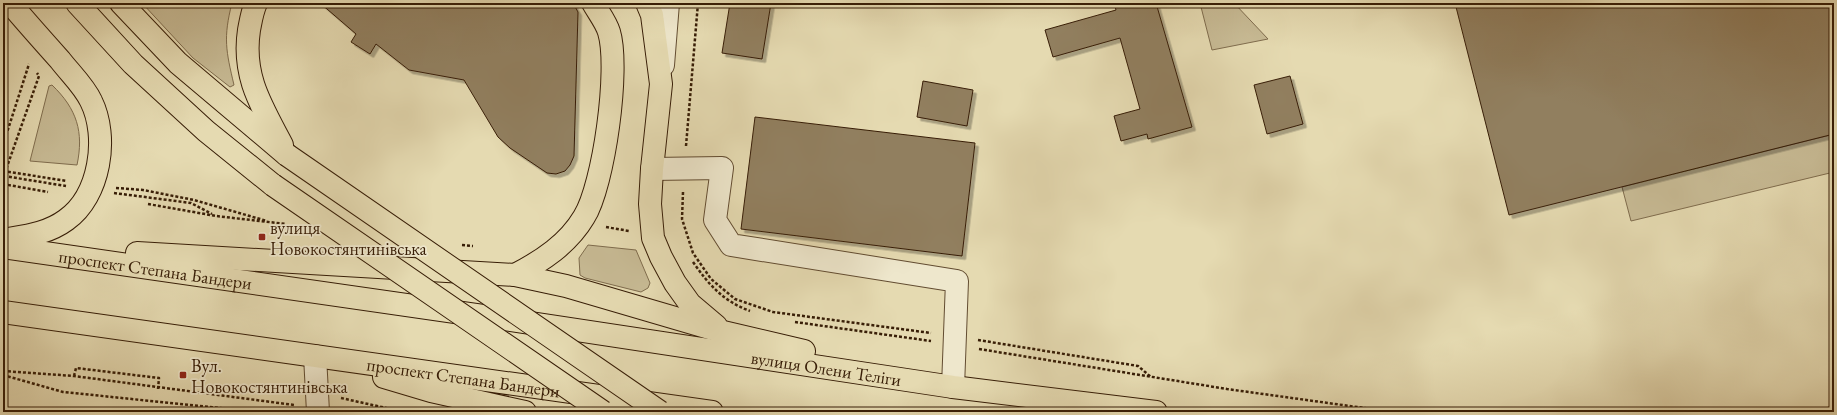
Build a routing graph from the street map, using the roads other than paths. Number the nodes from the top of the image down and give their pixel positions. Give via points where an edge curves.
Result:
1 (10, 3) edge
2 (77, 3) edge
3 (121, 3) edge
4 (256, 3) edge
5 (593, 3) edge
6 (647, 3) edge
7 (668, 3) edge
8 (661, 84) junction
9 (287, 155) junction
10 (652, 169) junction
11 (3, 240) edge
12 (3, 246) edge
13 (515, 275) junction
14 (3, 312) edge
15 (39, 317) junction
16 (497, 318) joint
17 (3, 319) edge
18 (723, 332) junction
19 (315, 356) junction
20 (953, 387) junction
21 (431, 391) junction
22 (318, 405) edge
23 (609, 405) edge
24 (485, 412) edge
25 (524, 412) edge
26 (660, 412) edge
27 (712, 412) edge
28 (1156, 412) edge

1 - 11 main road via 92,101 101,134 99,164 84,203 67,220 41,234
2 - 23 main road, bridge via 133,64 206,131 273,185
3 - 9 main road via 178,63
4 - 9 main road via 252,10 248,42 249,68 256,95
5 - 13 main road via 609,32 612,58 601,173 595,196 584,217 562,244 541,261
6 - 8 main road via 652,15
7 - 8 street
8 - 10 main road
9 - 26 main road, bridge
10 - 18 main road via 651,226 661,257 690,304
10 - 20 street via 722,168 715,220 731,245 957,281
12 - 13 main road
12 - 16 main road, проспект Степана Бандери
13 - 18 main road via 566,286
14 - 15 main road, проспект Степана Бандери
15 - 17 main road
15 - 19 main road, проспект Степана Бандери
16 - 20 main road, вулиця Олени Теліги
18 - 20 main road
19 - 21 main road
19 - 22 street
19 - 23 main road, проспект Степана Бандери
20 - 28 main road, вулиця Олени Теліги
21 - 24 main road
21 - 25 main road
23 - 27 main road

